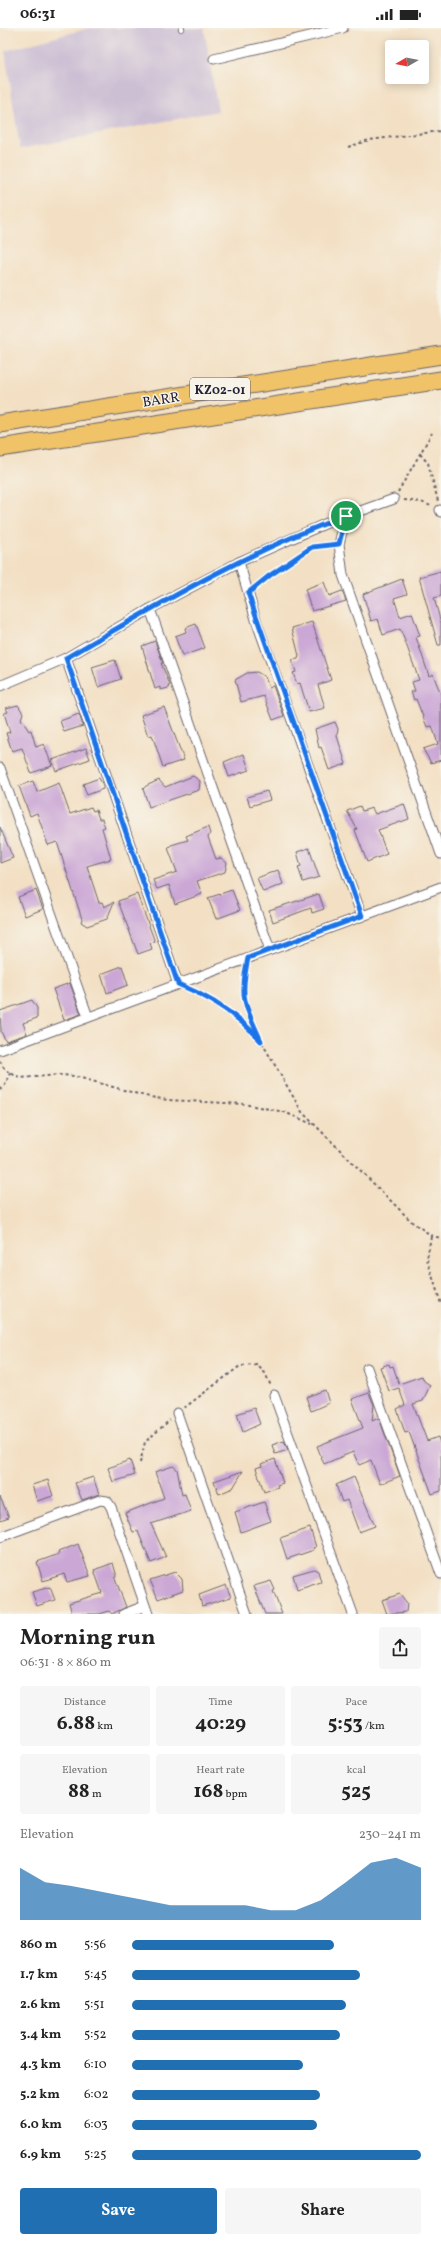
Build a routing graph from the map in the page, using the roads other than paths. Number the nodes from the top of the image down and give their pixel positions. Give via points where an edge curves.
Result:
1 (344, 28) edge
2 (214, 60) dead end
3 (441, 355) edge
4 (441, 380) edge
5 (0, 424) edge
6 (0, 448) edge
7 (394, 499) road end
8 (346, 516) junction
9 (239, 562) junction
10 (150, 609) junction
11 (66, 658) junction
12 (0, 686) edge
13 (0, 768) edge
14 (441, 854) edge
15 (441, 886) edge
16 (362, 916) junction
17 (270, 950) junction
18 (178, 984) junction
19 (88, 1017) junction
20 (0, 1050) edge
21 (367, 1368) dead end
22 (274, 1395) road end
23 (177, 1414) road end
24 (0, 1537) edge
25 (441, 1574) edge
26 (146, 1610) edge
27 (124, 1614) edge
28 (246, 1614) edge
29 (353, 1614) edge

1 - 2 street
3 - 5 highway, BARR / KZ02-01
4 - 6 highway, BARR / KZ02-01
7 - 8 street
8 - 9 street
8 - 14 street via 339,544 343,575
9 - 10 street
9 - 16 street
10 - 11 street
10 - 17 street
11 - 12 street
11 - 18 street
13 - 19 street
15 - 16 street
16 - 17 street
17 - 18 street
18 - 19 street
19 - 20 street
21 - 25 street
22 - 29 street
23 - 28 street
24 - 26 street via 100,1500 107,1501
26 - 27 street

